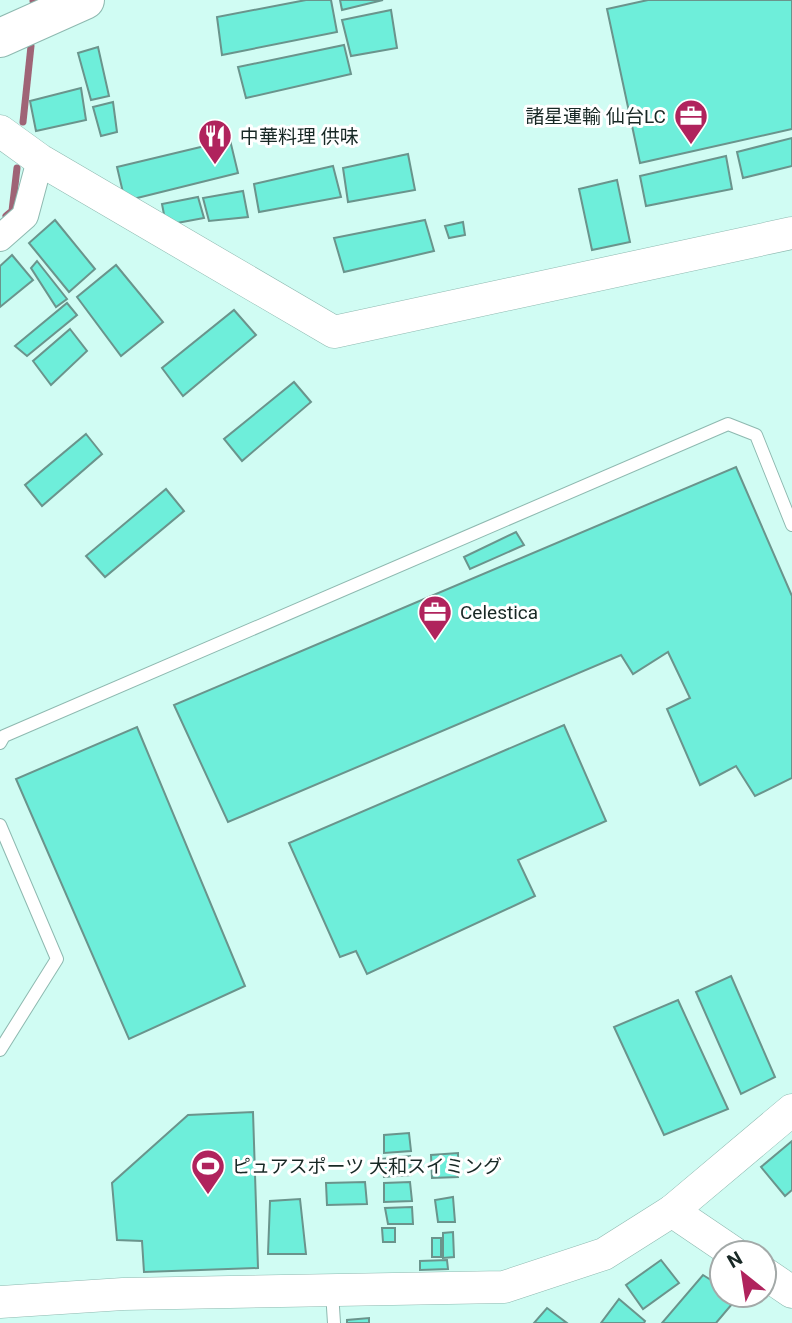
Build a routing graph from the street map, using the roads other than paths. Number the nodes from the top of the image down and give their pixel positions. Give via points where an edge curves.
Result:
1 (85, 0) edge
2 (0, 37) edge
3 (0, 131) edge
4 (40, 160) junction
5 (792, 233) edge
6 (0, 238) edge
7 (792, 525) edge
8 (0, 743) edge
9 (0, 825) edge
10 (0, 1050) edge
11 (792, 1110) edge
12 (672, 1211) junction
13 (713, 1239) edge
14 (331, 1291) junction
15 (0, 1302) edge
16 (334, 1323) edge

1 - 2 main road
3 - 4 street
4 - 5 street via 334,332
4 - 6 street via 25,216
7 - 8 lane via 756,435 728,424 4,736
9 - 10 lane via 57,959
11 - 12 street
12 - 13 street
12 - 14 street via 604,1254 504,1287
14 - 15 street via 122,1294
14 - 16 lane

